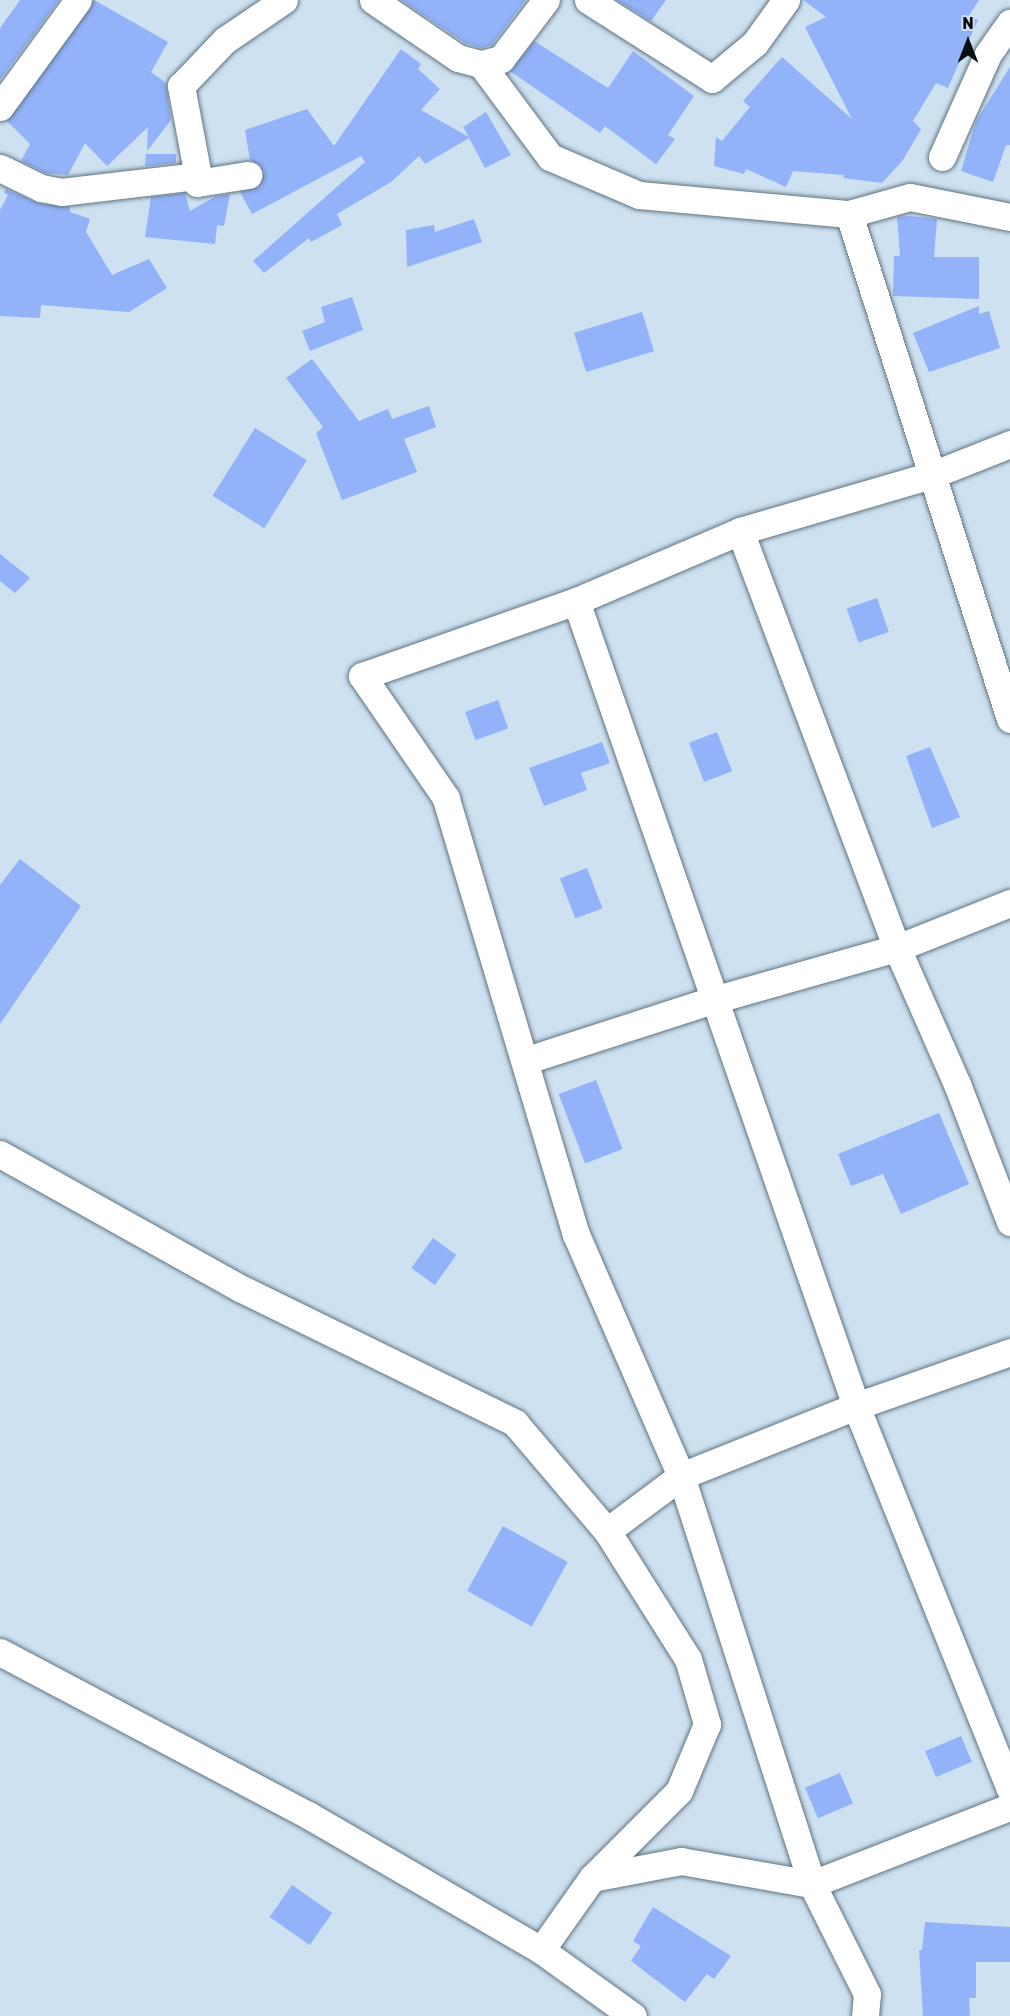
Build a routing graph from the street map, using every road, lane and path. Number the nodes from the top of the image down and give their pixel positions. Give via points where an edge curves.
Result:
1 (78, 0) edge
2 (284, 0) edge
3 (373, 0) edge
4 (546, 0) edge
5 (588, 0) edge
6 (786, 0) edge
7 (1010, 23) edge
8 (481, 64) junction
9 (0, 107) edge
10 (942, 157) dead end
11 (0, 168) edge
12 (248, 175) dead end
13 (198, 176) junction
14 (849, 214) junction
15 (1010, 217) edge
16 (1010, 444) edge
17 (932, 475) junction
18 (740, 531) junction
19 (576, 601) junction
20 (1010, 719) edge
21 (1010, 903) edge
22 (897, 948) junction
23 (713, 1000) junction
24 (526, 1060) junction
25 (0, 1154) edge
26 (1010, 1222) edge
27 (1010, 1352) edge
28 (856, 1406) junction
29 (681, 1476) junction
30 (607, 1531) junction
31 (0, 1652) edge
32 (1010, 1789) edge
33 (1010, 1807) edge
34 (592, 1878) junction
35 (812, 1884) junction
36 (541, 1950) junction
37 (633, 2016) edge
38 (865, 2016) edge

1 - 9 street
2 - 13 street via 225,40 181,86
3 - 8 street via 458,58
4 - 8 street via 501,58
5 - 6 street via 712,79 755,43
7 - 10 street via 988,54
8 - 14 street via 550,157 639,195
11 - 13 street via 41,188 61,192
12 - 13 street via 197,183
14 - 15 street via 910,197
14 - 17 street
16 - 17 street
17 - 18 street
17 - 20 street
18 - 19 street
18 - 22 street
19 - 23 street
19 - 24 street via 362,676 446,798
21 - 22 street
22 - 23 street
22 - 26 street via 957,1084
23 - 24 street
23 - 28 street
24 - 29 street via 576,1235
25 - 30 street via 242,1289 515,1423
27 - 28 street
28 - 29 street
28 - 32 street
29 - 30 street
29 - 35 street
30 - 34 street via 688,1659 707,1724 679,1791
31 - 36 street via 308,1815
33 - 35 street
34 - 35 street via 681,1861
34 - 36 street
35 - 38 street via 867,1994
36 - 37 street

